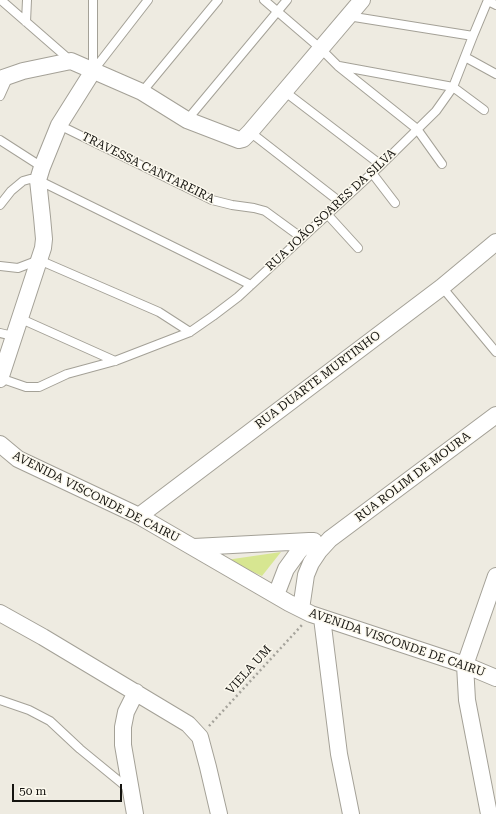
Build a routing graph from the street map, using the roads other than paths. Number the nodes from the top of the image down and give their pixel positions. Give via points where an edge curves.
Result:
1 (1, 0) edge
2 (27, 0) edge
3 (93, 0) edge
4 (148, 0) edge
5 (218, 0) edge
6 (264, 0) edge
7 (287, 0) edge
8 (362, 0) edge
9 (488, 0) edge
10 (496, 5) edge
11 (278, 11) junction
12 (348, 16) junction
13 (26, 22) junction
14 (473, 36) junction
15 (320, 48) junction
16 (464, 57) junction
17 (71, 61) junction
18 (338, 66) junction
19 (93, 71) junction
20 (496, 74) edge
21 (5, 78) edge
22 (453, 87) junction
23 (284, 91) junction
24 (142, 92) junction
25 (0, 96) edge
26 (484, 110) dead end
27 (187, 120) junction
28 (59, 125) junction
29 (417, 129) junction
30 (250, 132) junction
31 (0, 140) edge
32 (442, 164) dead end
33 (381, 165) junction
34 (372, 173) junction
35 (40, 174) junction
36 (340, 202) junction
37 (395, 203) dead end
38 (0, 205) edge
39 (327, 214) junction
40 (302, 238) junction
41 (496, 242) edge
42 (358, 248) dead end
43 (39, 260) junction
44 (0, 266) edge
45 (251, 285) junction
46 (442, 287) junction
47 (19, 318) junction
48 (190, 332) junction
49 (7, 334) edge
50 (496, 352) edge
51 (115, 361) junction
52 (0, 378) edge
53 (496, 415) edge
54 (0, 444) edge
55 (139, 516) junction
56 (330, 539) junction
57 (309, 541) junction
58 (194, 547) junction
59 (496, 576) edge
60 (276, 595) junction
61 (0, 613) edge
62 (311, 614) junction
63 (465, 665) junction
64 (496, 678) edge
65 (136, 692) junction
66 (0, 700) edge
67 (130, 790) junction
68 (135, 814) edge
69 (219, 814) edge
70 (351, 814) edge
71 (489, 814) edge

1 - 13 lane
2 - 13 lane
3 - 19 lane
4 - 19 lane
5 - 24 lane
6 - 11 lane
7 - 11 lane
8 - 12 street
9 - 10 lane
9 - 14 lane, RUA JOÃO SOARES DA SILVA
11 - 15 lane
11 - 27 lane
12 - 14 lane
12 - 15 street
13 - 17 lane
14 - 16 lane, RUA JOÃO SOARES DA SILVA
15 - 18 lane
15 - 23 street
16 - 20 lane
16 - 22 lane, RUA JOÃO SOARES DA SILVA
17 - 19 street
17 - 21 street via 23,71
18 - 22 lane
18 - 29 lane
19 - 24 street
19 - 28 street
21 - 25 lane
22 - 26 lane
22 - 29 lane, RUA JOÃO SOARES DA SILVA via 436,111
23 - 30 street
23 - 33 lane
24 - 27 street
27 - 30 street via 236,139 243,139
28 - 35 street
28 - 40 lane, TRAVESSA CANTAREIRA via 212,200 265,210
29 - 32 lane
29 - 33 lane, RUA JOÃO SOARES DA SILVA
30 - 36 lane
31 - 35 lane
33 - 34 lane, RUA JOÃO SOARES DA SILVA
34 - 36 lane, RUA JOÃO SOARES DA SILVA
34 - 37 lane
35 - 38 lane via 18,184
35 - 43 street via 44,239
35 - 45 lane
36 - 39 lane, RUA JOÃO SOARES DA SILVA
39 - 40 lane, RUA JOÃO SOARES DA SILVA
39 - 42 lane
40 - 45 lane, RUA JOÃO SOARES DA SILVA
41 - 46 street, RUA DUARTE MURTINHO
43 - 44 lane via 18,268
43 - 47 street
43 - 48 lane via 159,312
45 - 48 lane, RUA JOÃO SOARES DA SILVA
46 - 50 lane
46 - 55 street, RUA DUARTE MURTINHO
47 - 49 street
47 - 51 lane
48 - 51 lane, RUA JOÃO SOARES DA SILVA
49 - 52 street
51 - 52 lane, RUA JOÃO SOARES DA SILVA via 67,374 39,387 26,387
53 - 56 street, RUA ROLIM DE MOURA
54 - 55 street, AVENIDA VISCONDE DE CAIRU via 18,459
55 - 58 street, AVENIDA VISCONDE DE CAIRU
56 - 57 street
56 - 62 street, RUA ROLIM DE MOURA via 311,563 306,575
57 - 58 street, AVENIDA VISCONDE DE CAIRU
57 - 60 street via 286,569
58 - 60 street, AVENIDA VISCONDE DE CAIRU
59 - 63 street
60 - 62 street, AVENIDA VISCONDE DE CAIRU
61 - 65 street
62 - 63 street, AVENIDA VISCONDE DE CAIRU
62 - 70 street, RUA ROLIM DE MOURA
63 - 64 street, AVENIDA VISCONDE DE CAIRU
63 - 71 street via 467,700
65 - 67 street via 126,712 123,727
65 - 69 street via 188,724 200,737
66 - 67 lane via 29,710 50,721
67 - 68 street

